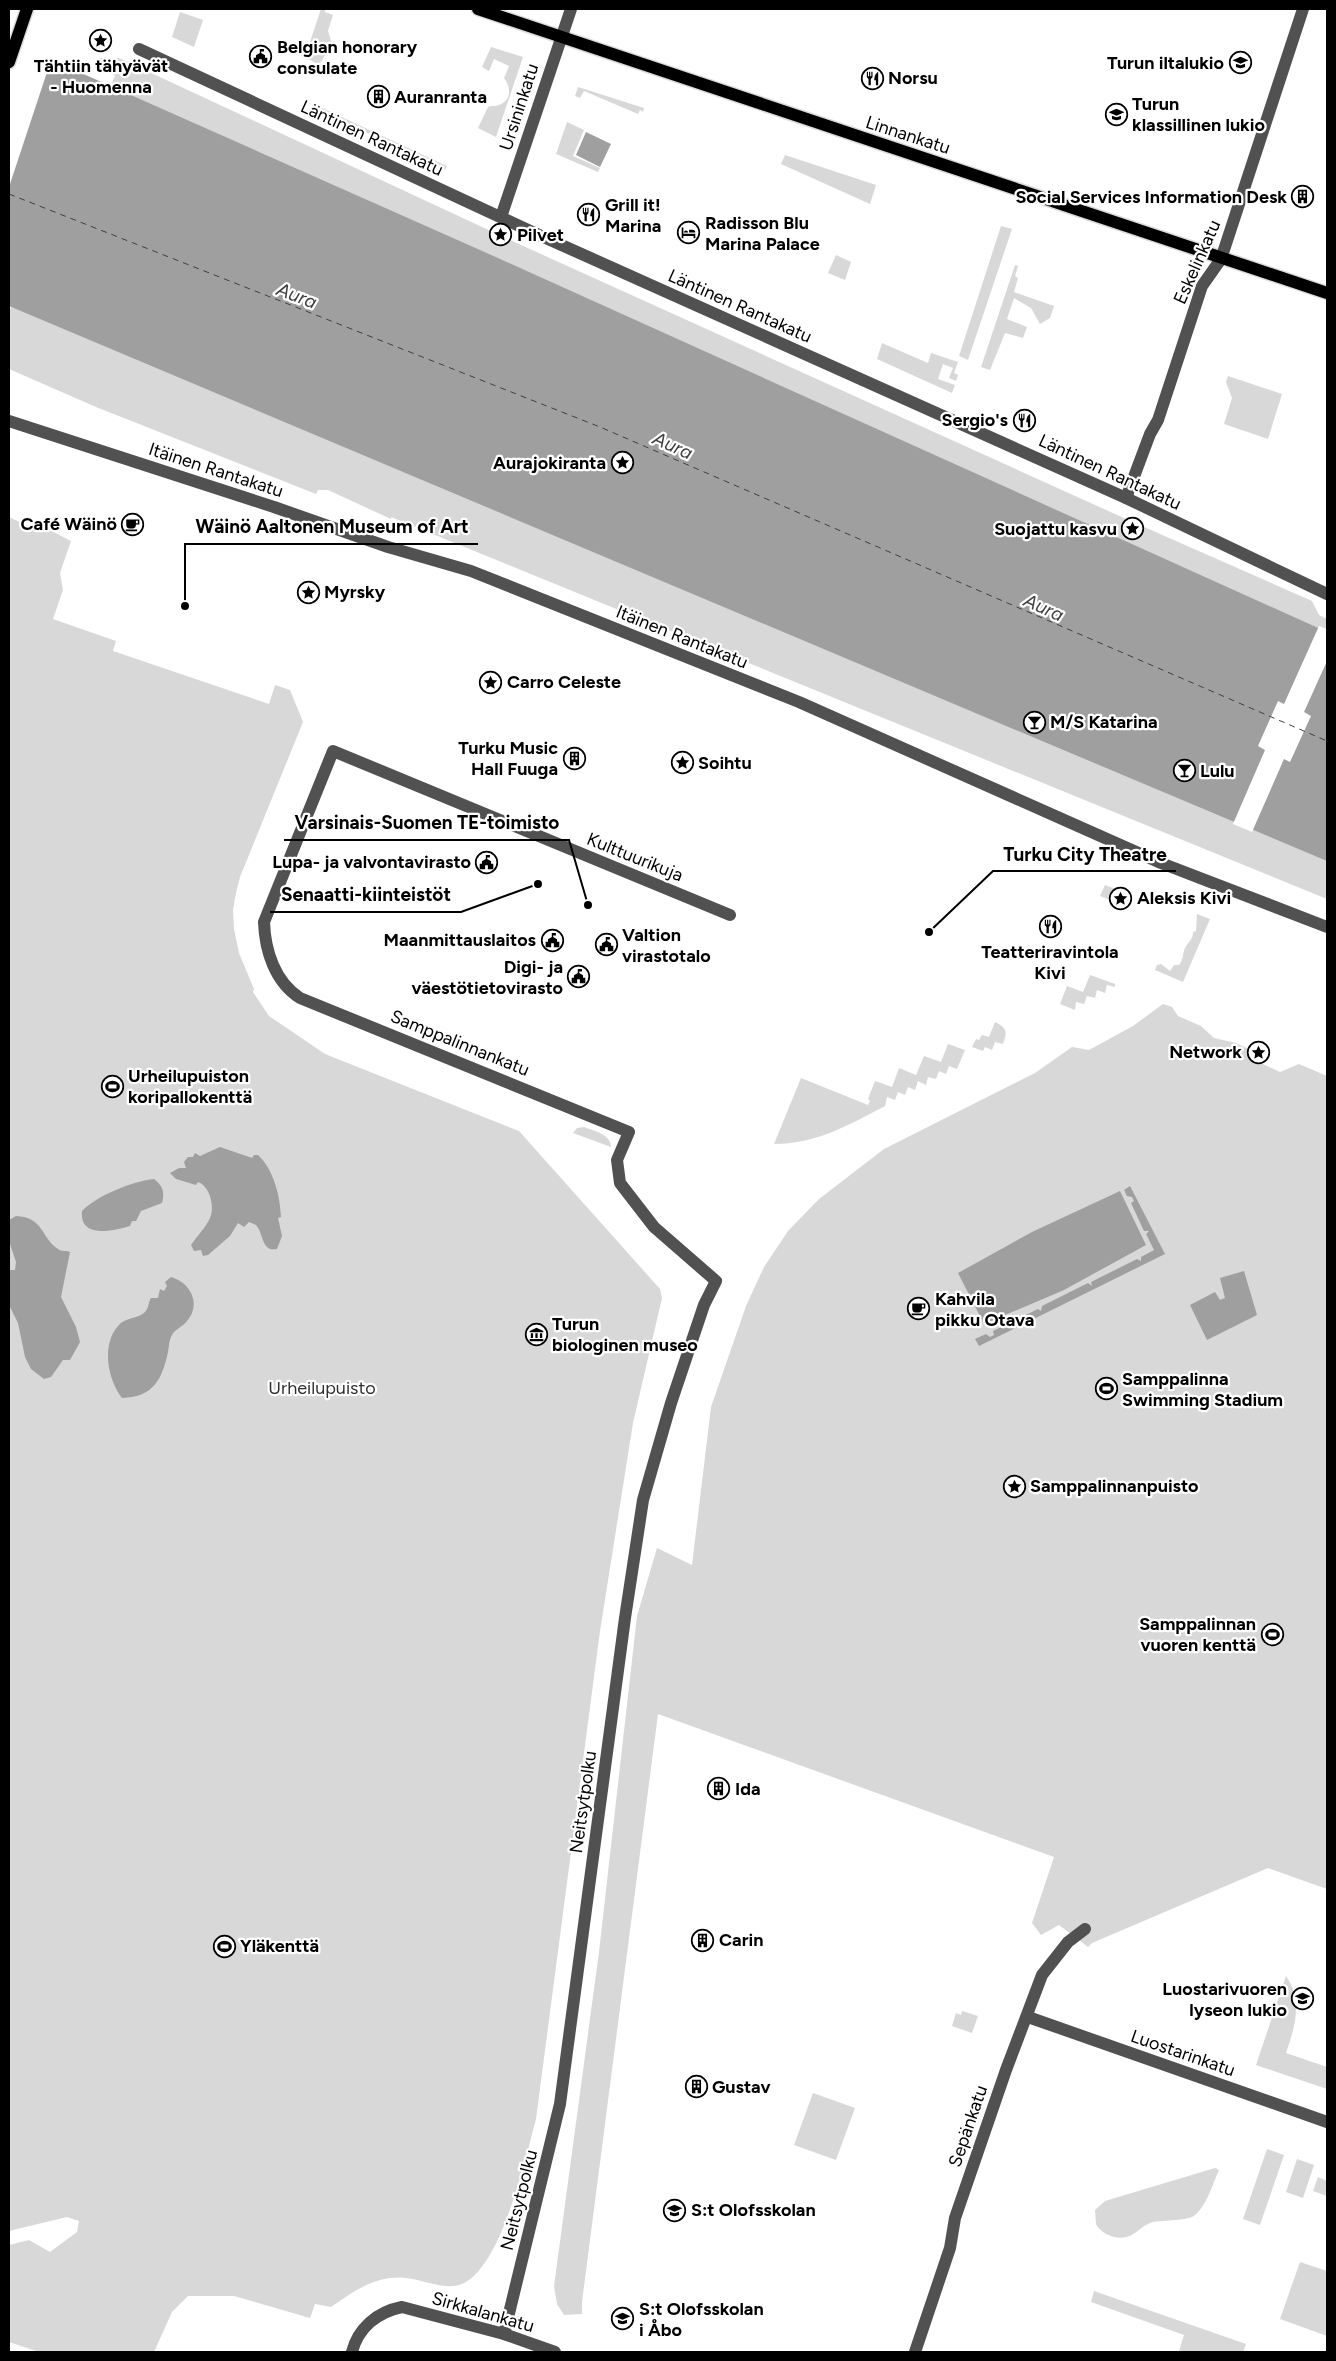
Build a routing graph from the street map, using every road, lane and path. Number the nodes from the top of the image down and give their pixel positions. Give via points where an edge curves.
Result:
1 (26, 9) edge
2 (478, 9) edge
3 (571, 9) edge
4 (1303, 9) edge
5 (562, 37) junction
6 (139, 50) dead end
7 (9, 62) edge
8 (500, 218) junction
9 (1221, 259) junction
10 (1327, 293) edge
11 (9, 421) edge
12 (1126, 498) junction
13 (1327, 594) edge
14 (730, 915) dead end
15 (1327, 927) edge
16 (282, 981) joint
17 (716, 1281) joint
18 (1086, 1928) dead end
19 (1028, 2017) junction
20 (1327, 2122) edge
21 (504, 2334) junction
22 (352, 2352) edge
23 (555, 2352) edge
24 (915, 2352) edge

1 - 7 main road
2 - 5 main road, Linnankatu
3 - 5 street, Ursininkatu
4 - 9 street, Eskelinkatu
5 - 8 street, Ursininkatu
5 - 9 main road, Linnankatu
6 - 8 street, Läntinen Rantakatu
8 - 12 street, Läntinen Rantakatu
9 - 10 main road, Linnankatu
9 - 12 street, Eskelinkatu via 1202,286 1158,420
11 - 15 street, Itäinen Rantakatu via 388,547 471,571 799,702 1161,862
12 - 13 street, Läntinen Rantakatu
14 - 16 street, Kulttuurikuja via 333,750 264,922 269,955
16 - 17 street, Samppalinnankatu via 300,998 629,1132 617,1160 620,1183 654,1227
17 - 21 street, Neitsytpolku via 704,1305 671,1403 643,1500 560,2104
18 - 19 street, Sepänkatu via 1068,1942 1042,1975
19 - 20 street, Luostarinkatu
19 - 24 street, Sepänkatu via 1006,2070 955,2218 950,2248
21 - 22 street, Sirkkalankatu via 402,2307 389,2310 369,2323 354,2343
21 - 23 street, Sirkkalankatu

